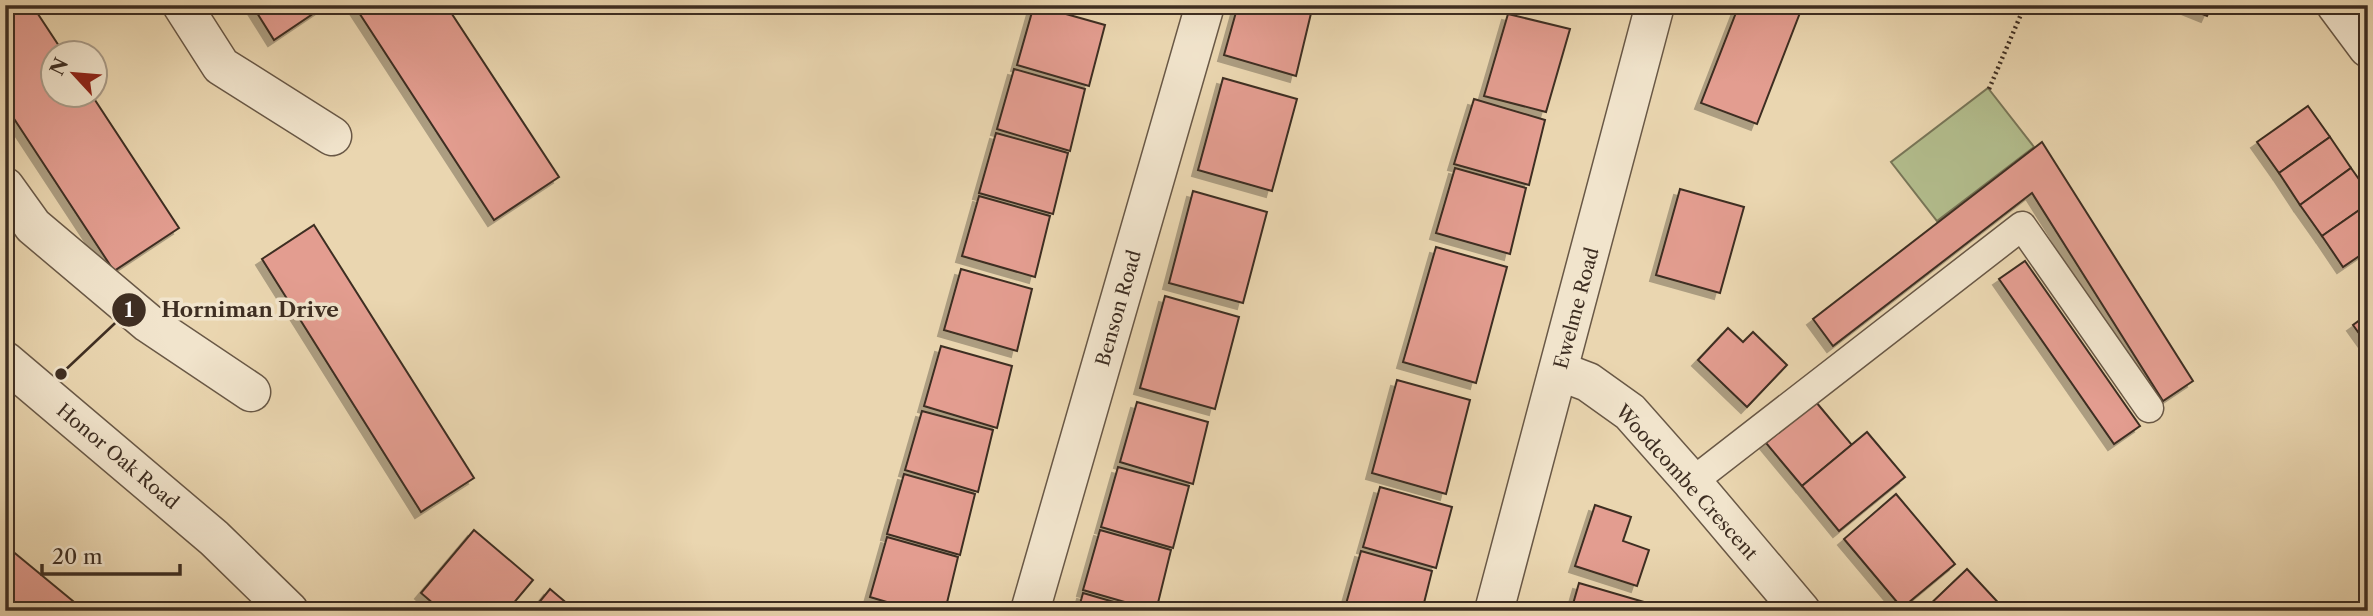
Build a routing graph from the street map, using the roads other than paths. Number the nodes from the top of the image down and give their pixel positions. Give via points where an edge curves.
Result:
1 (182, 5) edge
2 (1205, 5) edge
3 (1655, 5) edge
4 (2336, 5) edge
5 (2368, 48) edge
6 (332, 136) dead end
7 (5, 187) edge
8 (5, 360) edge
9 (1559, 371) junction
10 (250, 392) dead end
11 (2149, 408) dead end
12 (1692, 482) junction
13 (288, 611) edge
14 (1030, 611) edge
15 (1494, 611) edge
16 (1801, 611) edge

1 - 6 street via 221,66
2 - 14 street, Benson Road
3 - 9 street, Ewelme Road
4 - 5 street
7 - 10 street via 33,226 148,323
8 - 13 street, Honor Oak Road via 214,538
9 - 12 street, Woodcombe Crescent via 1588,382 1630,412
9 - 15 street, Ewelme Road
11 - 12 lane via 2022,226
12 - 16 street, Woodcombe Crescent

